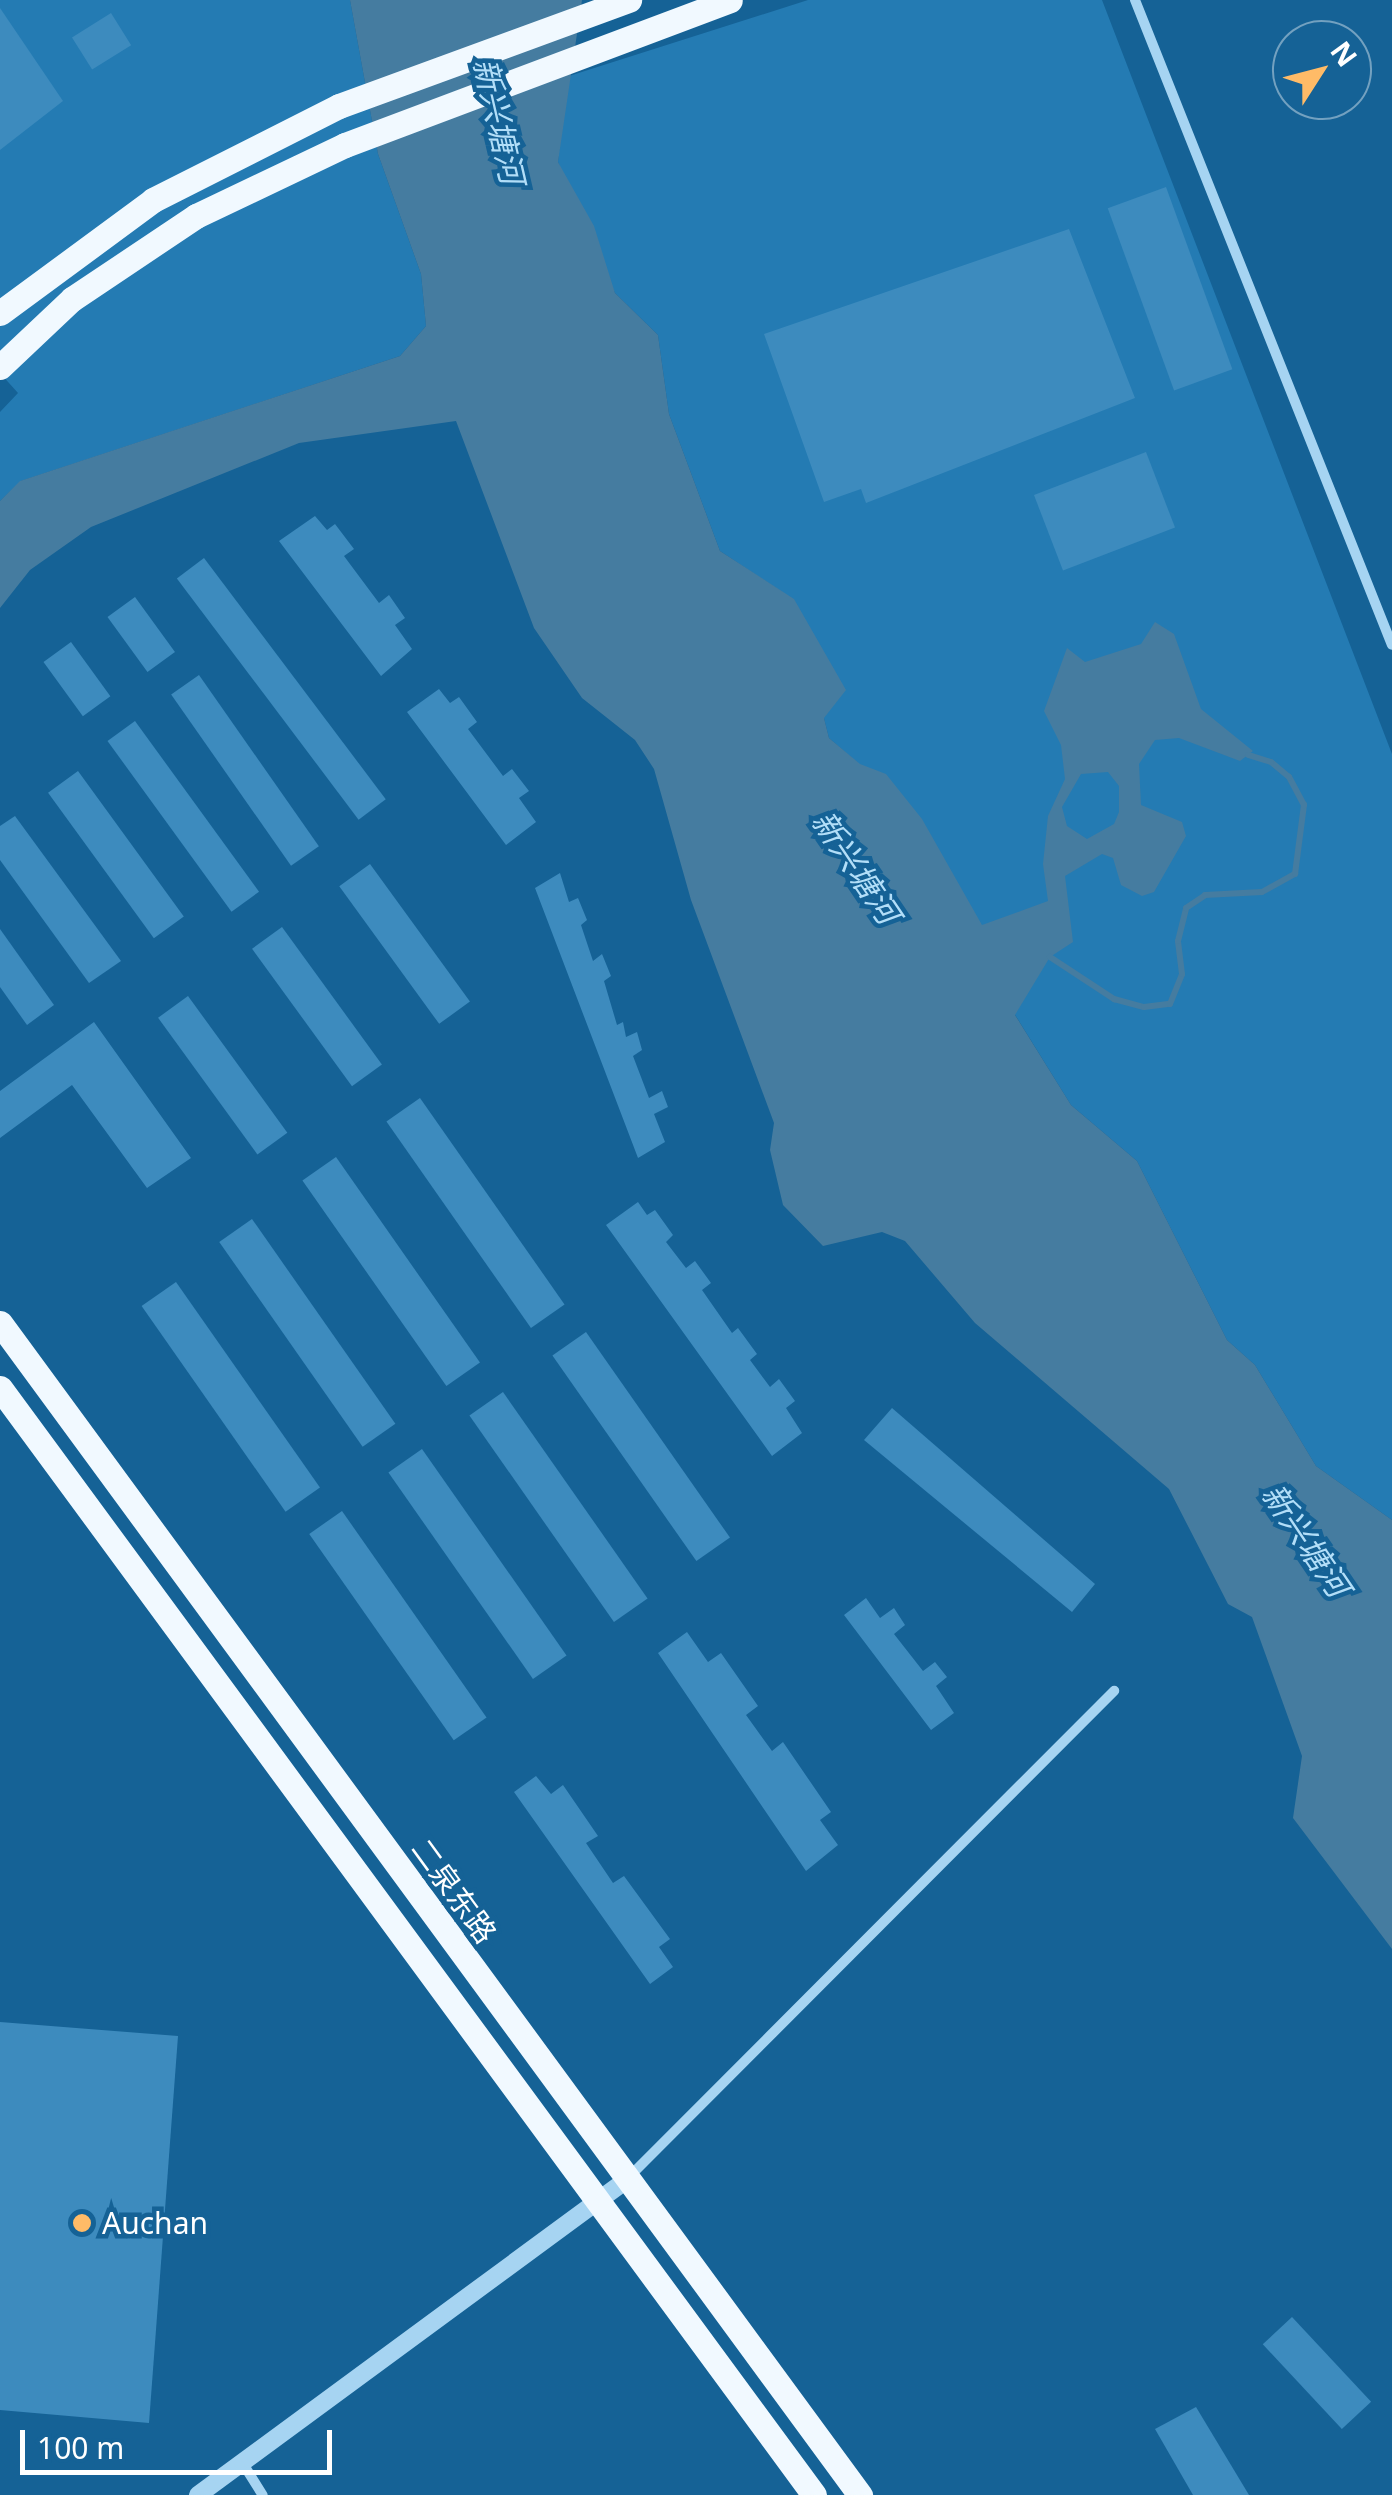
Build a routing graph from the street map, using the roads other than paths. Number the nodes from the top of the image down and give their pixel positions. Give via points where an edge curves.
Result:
1 (730, 0) edge
2 (1135, 0) edge
3 (621, 3) edge
4 (0, 313) edge
5 (0, 367) edge
6 (1392, 645) edge
7 (0, 1322) edge
8 (0, 1388) edge
9 (1114, 1691) dead end
10 (625, 2182) junction
11 (594, 2203) junction
12 (242, 2462) junction
13 (198, 2495) edge
14 (263, 2495) edge
15 (814, 2495) edge
16 (860, 2495) edge

1 - 5 main road via 345,145 196,216 72,299
2 - 6 street
3 - 4 main road via 339,106 154,200
7 - 10 main road, 二泉东路
8 - 11 main road
9 - 10 street
10 - 11 street
10 - 16 main road, 二泉东路
11 - 12 street
11 - 15 main road
12 - 13 street
12 - 14 street

